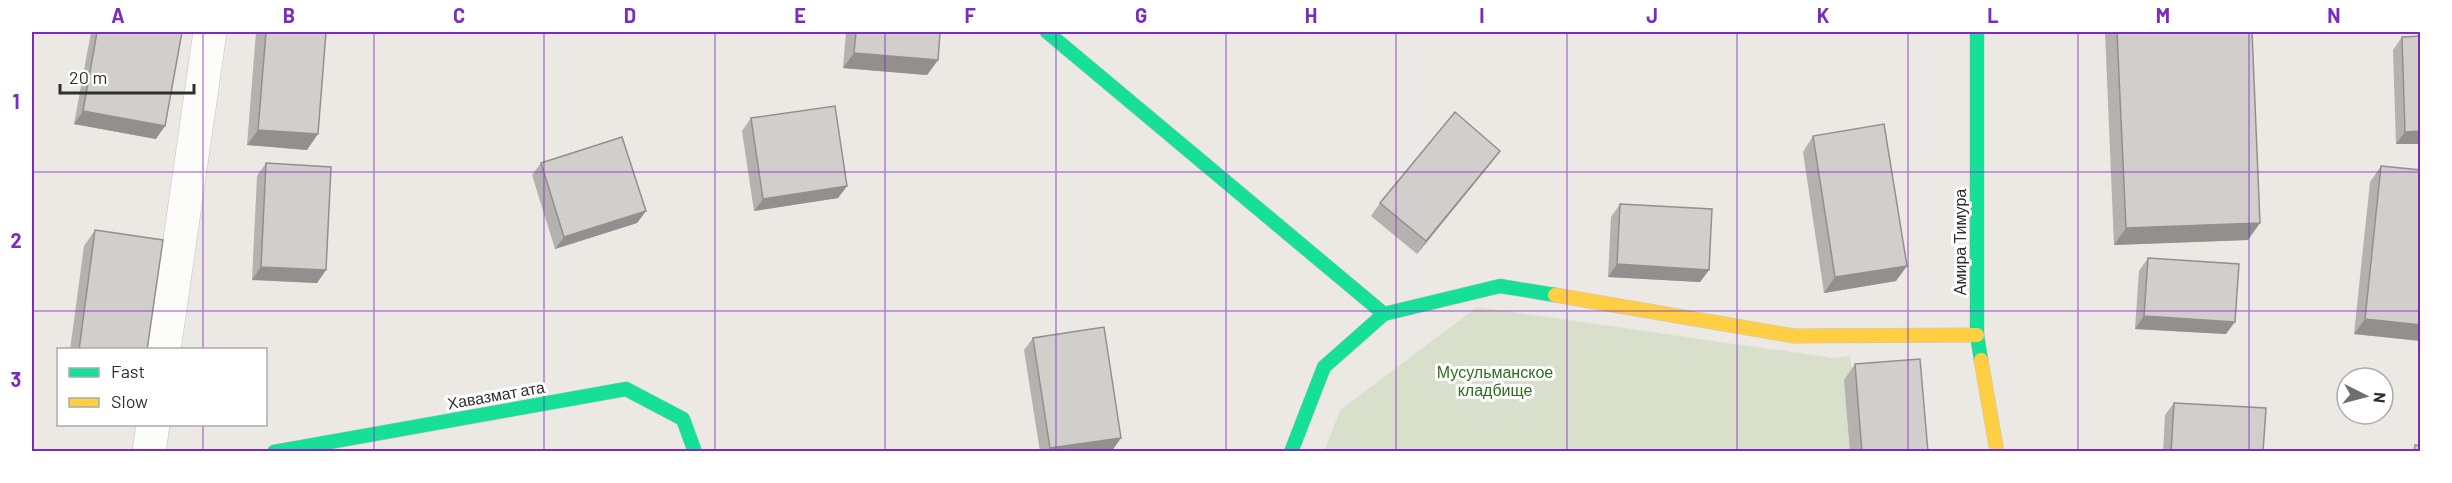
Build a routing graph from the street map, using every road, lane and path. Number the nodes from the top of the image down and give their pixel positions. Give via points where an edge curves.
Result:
1 (210, 32) edge
2 (1047, 32) edge
3 (1977, 32) edge
4 (1384, 314) junction
5 (1977, 335) junction
6 (164, 348) edge
7 (153, 426) edge
8 (149, 452) edge
9 (274, 452) edge
10 (695, 452) edge
11 (1291, 452) edge
12 (1997, 452) edge

1 - 6 street
2 - 4 street
3 - 5 street, Амира Тимура
4 - 5 street via 1500,286 1794,336
4 - 11 street via 1324,367
5 - 12 street, Амира Тимура
7 - 8 street
9 - 10 street, Хавазмат ата via 626,389 683,419

